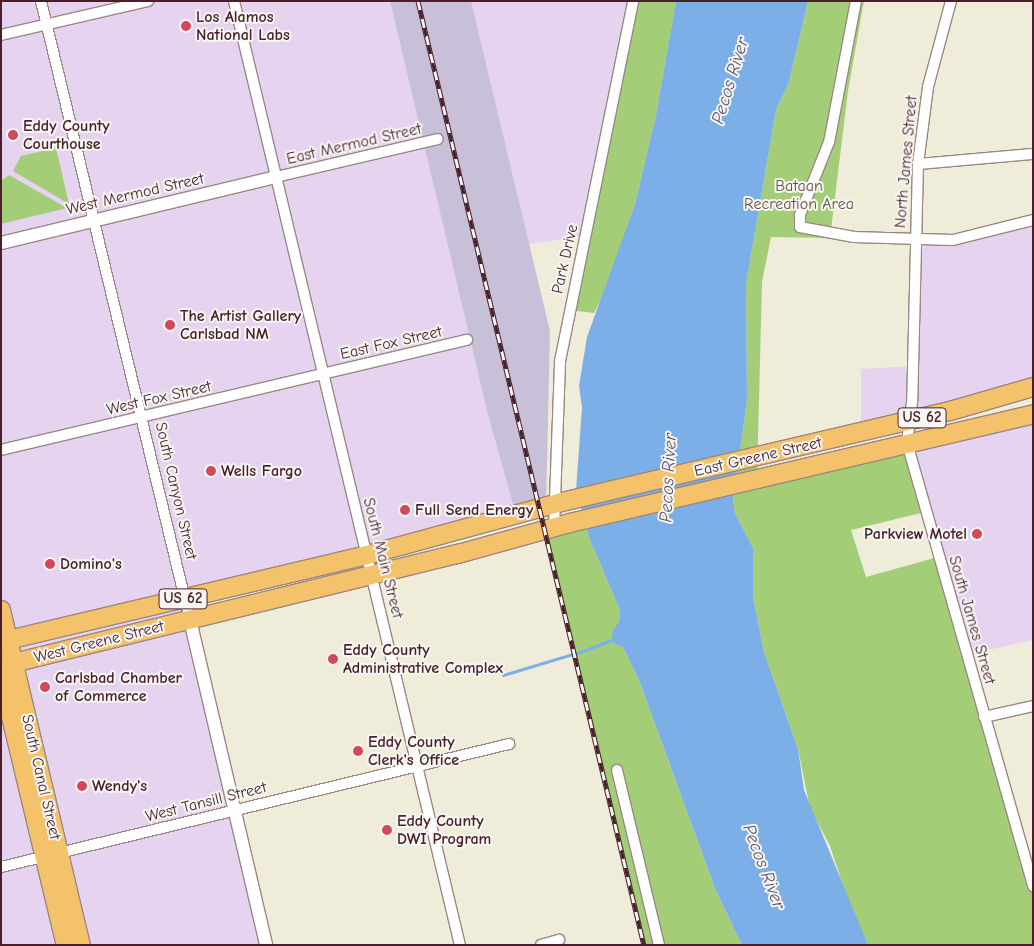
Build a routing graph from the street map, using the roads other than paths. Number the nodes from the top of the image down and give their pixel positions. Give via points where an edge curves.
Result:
1 (41, 1) edge
2 (148, 1) edge
3 (234, 1) edge
4 (633, 1) edge
5 (856, 1) edge
6 (951, 1) edge
7 (46, 25) junction
8 (1, 35) edge
9 (438, 139) dead end
10 (1033, 154) edge
11 (918, 164) junction
12 (276, 178) junction
13 (1033, 220) edge
14 (93, 221) junction
15 (915, 239) junction
16 (1, 243) edge
17 (466, 340) dead end
18 (323, 374) junction
19 (1033, 387) edge
20 (1033, 414) edge
21 (142, 418) junction
22 (910, 421) junction
23 (907, 443) junction
24 (1, 450) edge
25 (561, 503) junction
26 (554, 527) junction
27 (367, 555) junction
28 (372, 576) junction
29 (185, 598) junction
30 (1, 610) edge
31 (190, 620) junction
32 (5, 643) edge
33 (5, 668) edge
34 (1033, 706) edge
35 (984, 717) junction
36 (509, 744) dead end
37 (417, 766) junction
38 (617, 770) dead end
39 (236, 810) junction
40 (52, 855) junction
41 (1, 867) edge
42 (1033, 886) edge
43 (559, 940) dead end
44 (66, 945) edge
45 (81, 945) edge
46 (266, 945) edge
47 (460, 945) edge
48 (541, 945) edge
49 (659, 945) edge

1 - 7 street, South Canyon Street
2 - 7 street
3 - 12 street, South Main Street
4 - 25 street, Park Drive via 566,326 557,392
5 - 15 street via 829,142 798,224 806,230 838,235
6 - 11 street, North James Street via 928,87
7 - 8 street
7 - 14 street, South Canyon Street
9 - 12 street, East Mermod Street
10 - 11 street
11 - 15 street, North James Street
12 - 14 street, West Mermod Street
12 - 18 street, South Main Street
13 - 15 street via 953,240
14 - 16 street, West Mermod Street
14 - 21 street, South Canyon Street
15 - 22 street, South James Street
17 - 18 street, East Fox Street
18 - 21 street, West Fox Street
18 - 27 street, South Main Street
19 - 22 highway, East Greene Street / US 62
20 - 23 highway, East Greene Street / US 62
21 - 24 street, West Fox Street
21 - 29 street, South Canyon Street
22 - 23 street, South James Street
22 - 25 highway, East Greene Street / US 62
23 - 26 highway, East Greene Street / US 62
23 - 35 street, South James Street
25 - 26 street, Park Drive
25 - 27 highway, East Greene Street / US 62
26 - 28 highway, East Greene Street / US 62
27 - 28 street, South Main Street
27 - 29 highway, West Greene Street / US 62
28 - 31 highway, West Greene Street / US 62
28 - 37 street, South Main Street
29 - 31 street, South Canyon Street
29 - 32 highway, West Greene Street / US 62
30 - 32 highway, South Canal Street
31 - 33 highway, West Greene Street / US 62
31 - 39 street, South Canyon Street
32 - 33 highway, South Canal Street
33 - 40 highway, South Canal Street
34 - 35 street
35 - 42 street, South James Street
36 - 37 street, West Tansill Street
37 - 39 street, West Tansill Street
37 - 47 street, South Main Street
38 - 49 street
39 - 40 street, West Tansill Street
39 - 46 street, South Canyon Street
40 - 41 street, West Tansill Street
40 - 44 highway, South Canal Street
40 - 45 highway, South Canal Street
43 - 48 street

